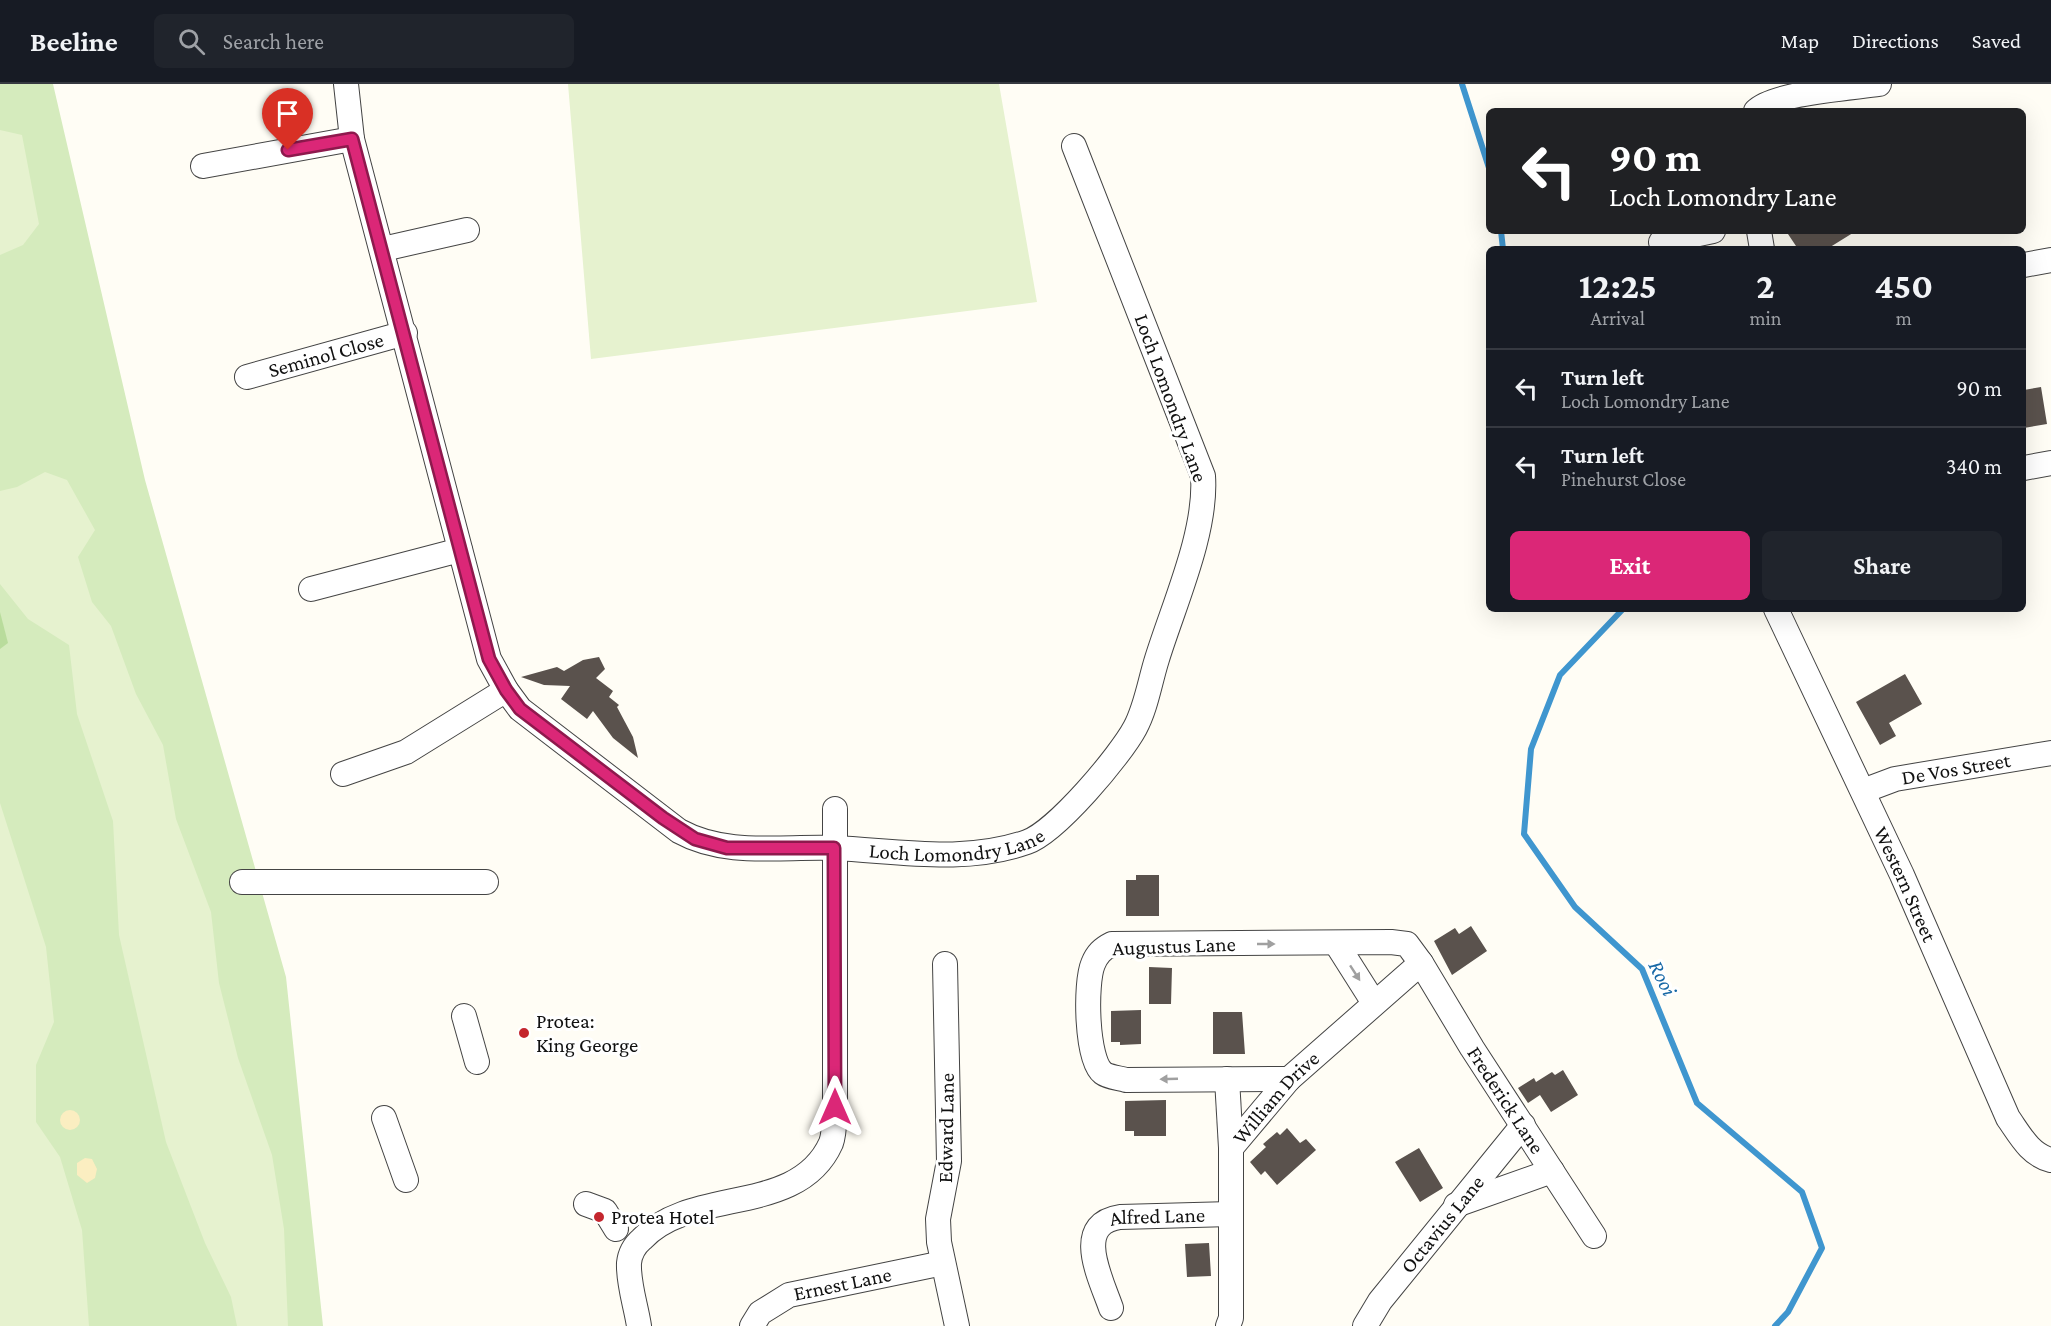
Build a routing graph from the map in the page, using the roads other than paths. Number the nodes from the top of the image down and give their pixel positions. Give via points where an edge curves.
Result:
1 (346, 84) edge
2 (1879, 84) edge
3 (1759, 108) edge
4 (352, 139) junction
5 (1074, 146) dead end
6 (203, 166) dead end
7 (467, 230) dead end
8 (1699, 234) edge
9 (1661, 242) dead end
10 (383, 249) junction
11 (2051, 260) edge
12 (2026, 265) edge
13 (405, 333) junction
14 (247, 377) dead end
15 (2051, 463) edge
16 (2026, 468) edge
17 (460, 550) junction
18 (311, 589) dead end
19 (1777, 612) edge
20 (506, 690) junction
21 (2051, 753) edge
22 (343, 774) dead end
23 (1863, 791) junction
24 (835, 809) dead end
25 (834, 848) junction
26 (242, 882) dead end
27 (486, 882) dead end
28 (1336, 943) junction
29 (1421, 963) junction
30 (945, 964) dead end
31 (1374, 1003) junction
32 (464, 1016) dead end
33 (477, 1062) dead end
34 (1227, 1079) junction
35 (1289, 1079) junction
36 (384, 1118) dead end
37 (1523, 1125) junction
38 (1231, 1148) junction
39 (2045, 1158) edge
40 (1552, 1171) junction
41 (406, 1180) dead end
42 (586, 1204) dead end
43 (1456, 1206) junction
44 (1231, 1214) junction
45 (616, 1230) dead end
46 (1594, 1236) dead end
47 (943, 1263) junction
48 (1112, 1308) dead end
49 (1228, 1323) edge
50 (639, 1326) edge
51 (752, 1326) edge
52 (957, 1326) edge
53 (1365, 1326) edge

1 - 4 street, Loch Lomondry Lane
2 - 3 street via 1780,98
4 - 6 street
4 - 10 street, Loch Lomondry Lane
5 - 25 street, Loch Lomondry Lane via 1203,476 1202,516 1136,726 1108,768 1030,841 965,855
7 - 10 street
8 - 9 street
10 - 13 street, Loch Lomondry Lane
11 - 12 street
13 - 14 street, Seminol Close
13 - 17 street, Loch Lomondry Lane
15 - 16 street
17 - 18 street
17 - 20 street, Loch Lomondry Lane via 489,659
19 - 23 street, Western Street
20 - 22 street via 406,752
20 - 25 street, Loch Lomondry Lane via 520,709 539,724 679,831 695,839 727,848
21 - 23 street, De Vos Street via 1895,779
23 - 39 street, Western Street via 2008,1118 2024,1141
24 - 25 street
25 - 50 street via 832,1140 813,1169 792,1183 682,1212 651,1228 636,1245 629,1262
26 - 27 street
28 - 29 street, Augustus Lane via 1407,944
28 -> 31 street
34 -> 28 street, Augustus Lane via 1126,1080 1104,1074 1093,1059 1089,1015 1092,966 1101,949 1112,944
29 - 31 street, William Drive
29 - 37 street, Frederick Lane
30 - 47 street, Edward Lane via 949,1161 938,1219
31 - 35 street, William Drive
32 - 33 street
34 - 35 street, Augustus Lane
34 - 38 street
35 - 38 street, William Drive
36 - 41 street
37 - 40 street, Frederick Lane
37 - 43 street, Octavius Lane
38 - 44 street, William Drive
40 - 43 street
40 - 46 street, Frederick Lane
42 - 45 street via 605,1211
43 - 53 street, Octavius Lane via 1380,1301
44 - 48 street, Alfred Lane via 1120,1217 1104,1221 1094,1233 1093,1254
44 - 49 street, William Drive
47 - 51 street, Ernest Lane via 789,1295 759,1313
47 - 52 street, Edward Lane

